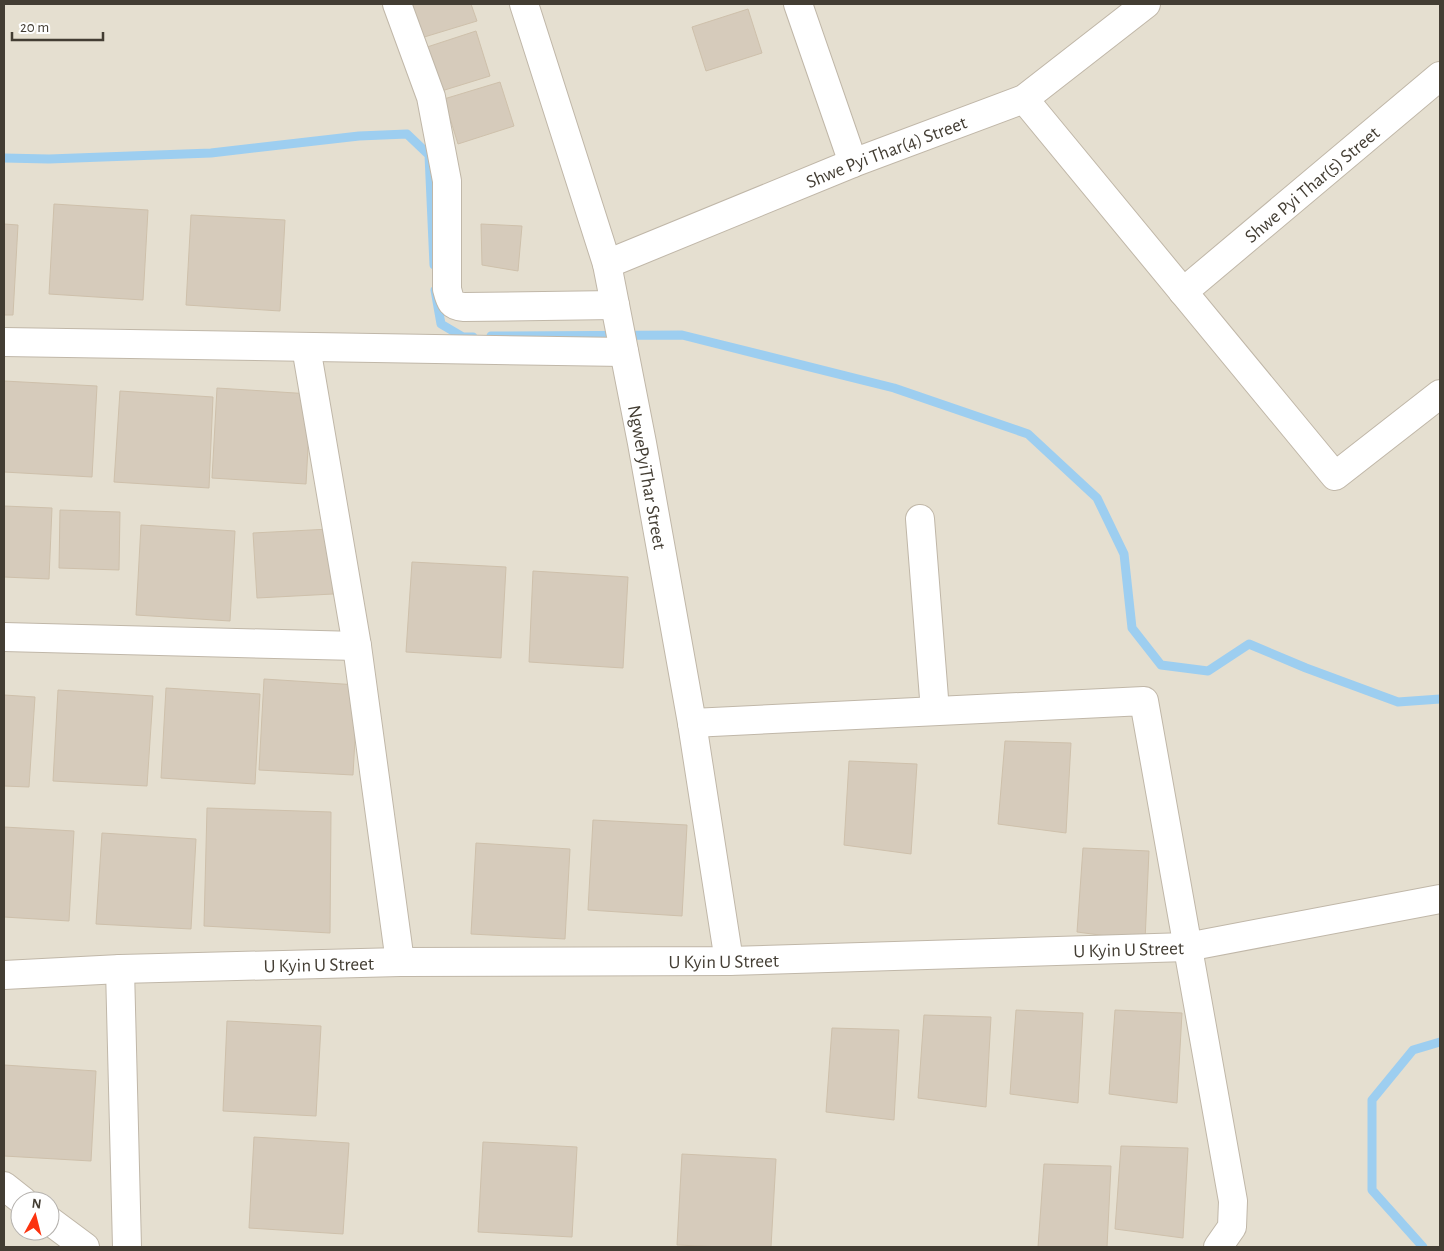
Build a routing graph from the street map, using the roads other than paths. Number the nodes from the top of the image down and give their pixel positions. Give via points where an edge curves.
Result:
1 (397, 4) edge
2 (524, 4) edge
3 (798, 4) edge
4 (1146, 4) edge
5 (1440, 76) edge
6 (1024, 99) junction
7 (854, 163) junction
8 (607, 264) junction
9 (1183, 292) junction
10 (615, 306) junction
11 (4, 342) edge
12 (306, 347) junction
13 (624, 352) junction
14 (1440, 394) edge
15 (920, 519) dead end
16 (4, 637) edge
17 (357, 646) junction
18 (935, 710) junction
19 (692, 723) junction
20 (1440, 899) edge
21 (1187, 946) junction
22 (729, 961) junction
23 (400, 962) junction
24 (120, 969) junction
25 (4, 975) edge
26 (60, 1228) edge
27 (85, 1247) edge
28 (127, 1247) edge
29 (1218, 1247) edge

1 - 10 street via 431,98 447,181 447,289 450,301 464,307
2 - 8 street, NgwePyiThar Street
3 - 7 street
4 - 6 street, Shwe Pyi Thar(4) Street
5 - 9 street, Shwe Pyi Thar(5) Street
6 - 7 street, Shwe Pyi Thar(4) Street
6 - 9 street
7 - 8 street, Shwe Pyi Thar(4) Street
8 - 10 street, NgwePyiThar Street
9 - 14 street via 1335,476
10 - 13 street, NgwePyiThar Street
11 - 12 street
12 - 13 street
12 - 17 street
13 - 19 street, NgwePyiThar Street
15 - 18 street
16 - 17 street
17 - 23 street
18 - 19 street
18 - 21 street via 1144,701
19 - 22 street, NgwePyiThar Street
20 - 21 street, U Kyin U Street
21 - 22 street, U Kyin U Street
21 - 29 street via 1233,1201 1232,1228
22 - 23 street, U Kyin U Street
23 - 24 street, U Kyin U Street
24 - 25 street, U Kyin U Street
24 - 28 street
26 - 27 street

